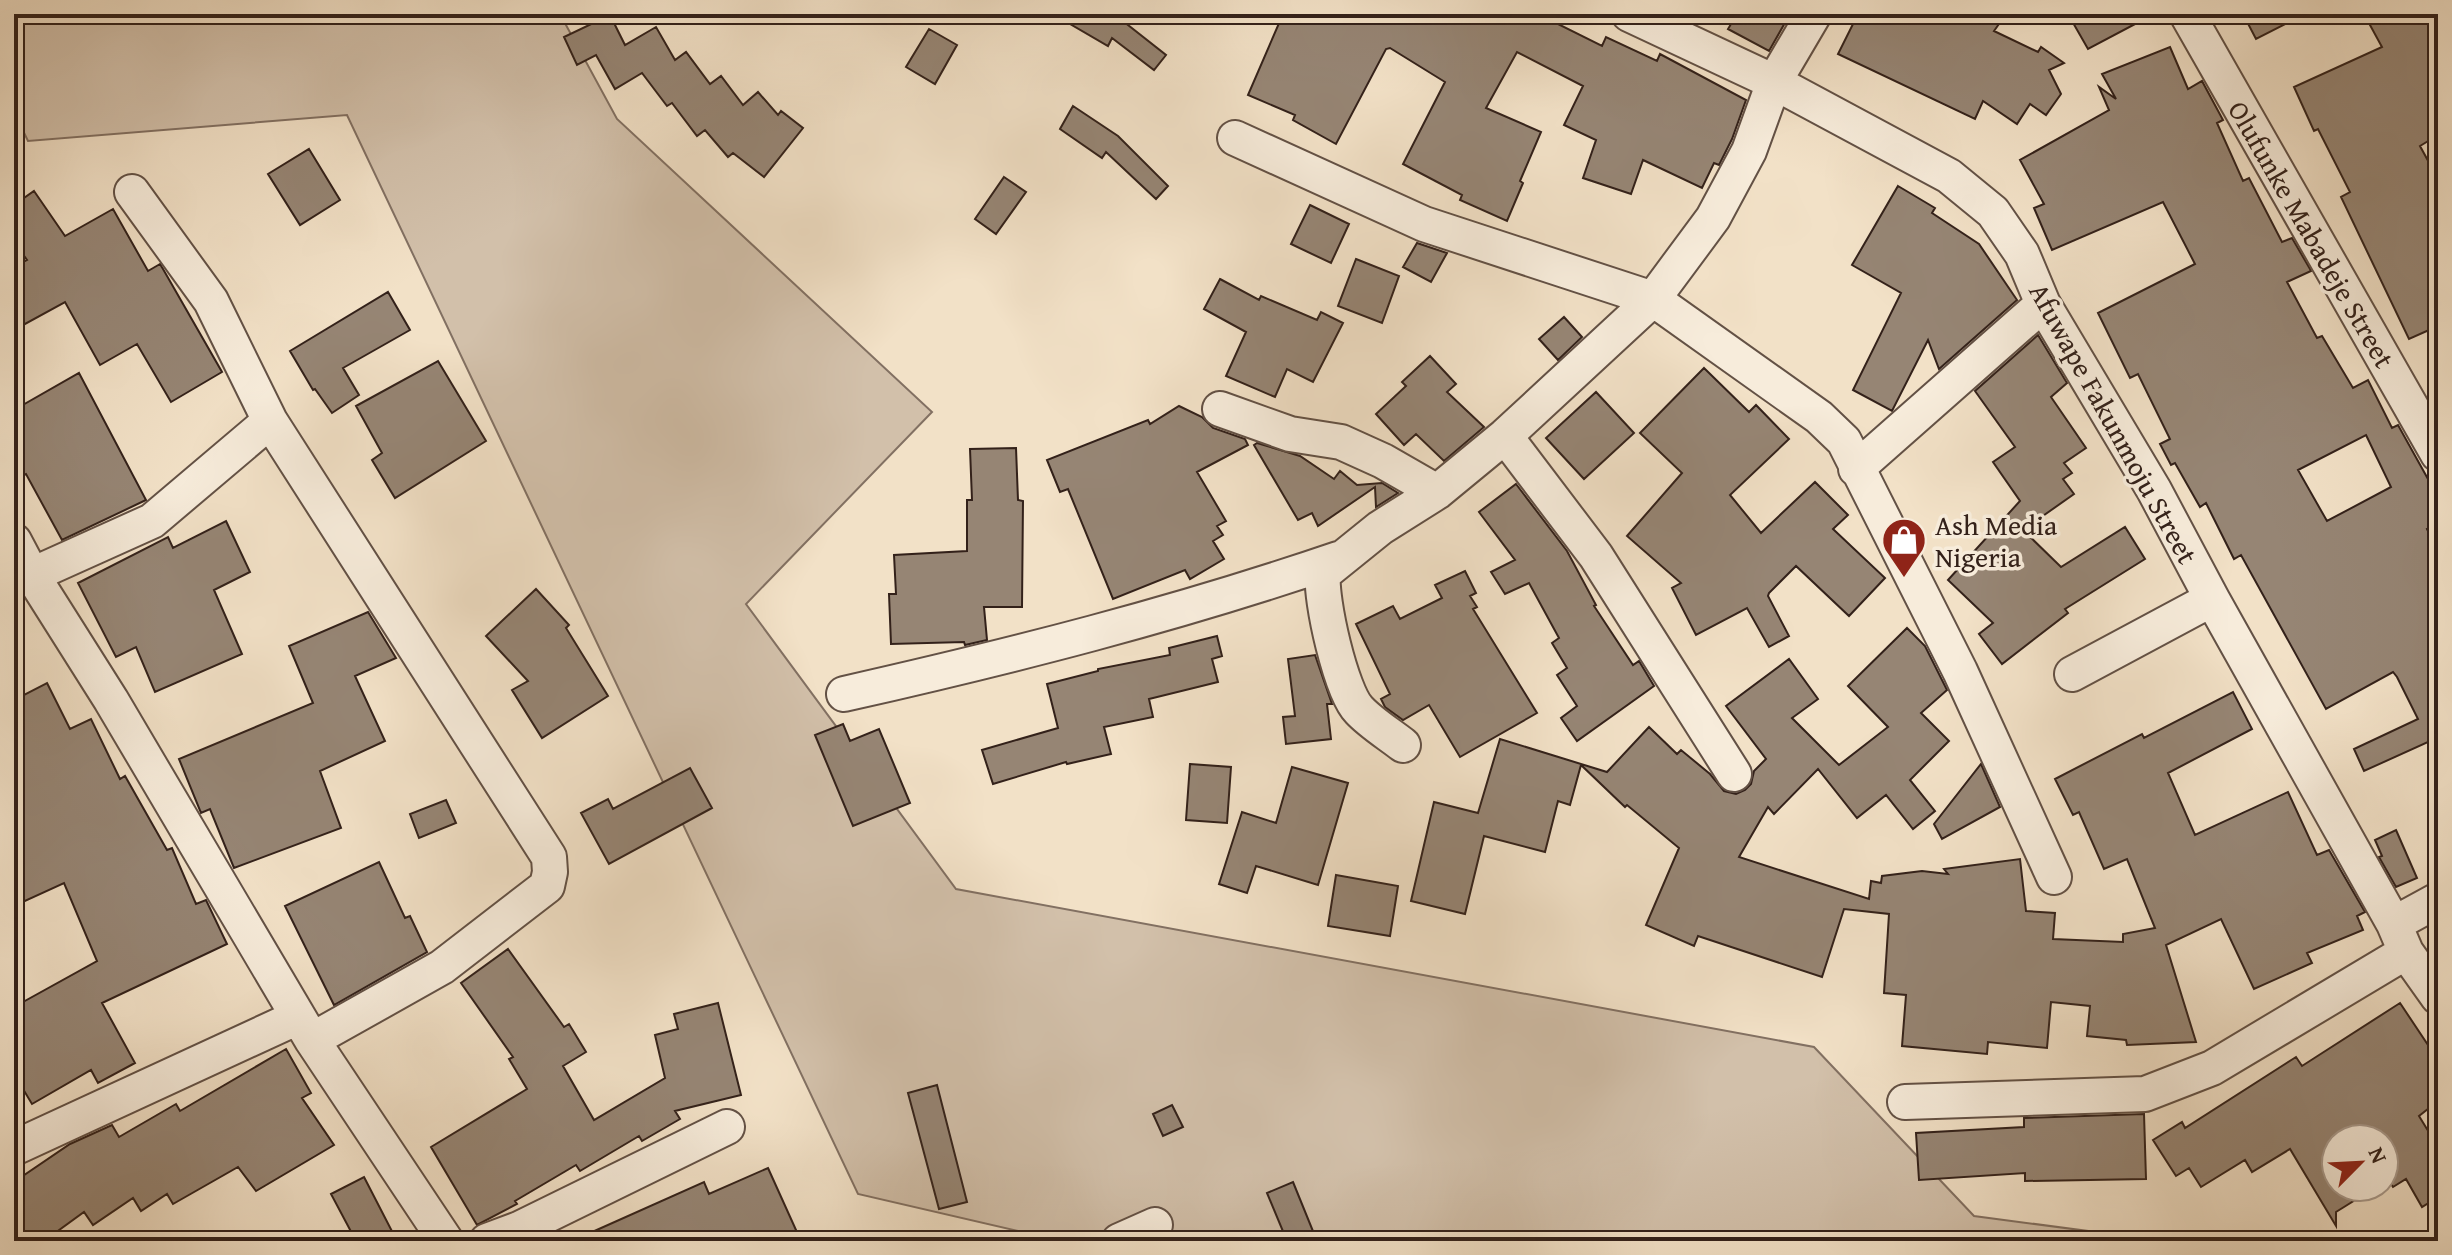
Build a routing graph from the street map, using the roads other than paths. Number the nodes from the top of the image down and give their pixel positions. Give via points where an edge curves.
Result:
1 (1629, 14) edge
2 (1814, 14) edge
3 (2187, 14) edge
4 (1774, 82) junction
5 (1235, 138) dead end
6 (132, 192) dead end
7 (1653, 299) junction
8 (2043, 304) junction
9 (1220, 409) dead end
10 (270, 421) junction
11 (1505, 436) junction
12 (2438, 454) edge
13 (1856, 469) junction
14 (1437, 492) junction
15 (14, 541) edge
16 (1338, 559) junction
17 (23, 577) edge
18 (2212, 599) junction
19 (2072, 674) dead end
20 (844, 694) dead end
21 (1403, 745) dead end
22 (1734, 774) dead end
23 (2054, 877) dead end
24 (2438, 900) edge
25 (2400, 938) junction
26 (2438, 997) edge
27 (305, 1028) junction
28 (1905, 1102) dead end
29 (727, 1127) dead end
30 (14, 1148) edge
31 (1155, 1225) dead end
32 (446, 1241) edge
33 (487, 1241) edge
34 (1119, 1241) edge

1 - 4 street, Afuwape Fakunmoju Street
2 - 4 street
3 - 12 street, Olufunke Mabadeje Street
4 - 7 street via 1749,151 1713,218
4 - 8 street, Afuwape Fakunmoju Street via 1949,176 1993,212 2022,254
5 - 7 street via 1424,224
6 - 10 street via 211,301
7 - 11 street
7 - 13 street via 1819,417 1844,441
8 - 13 street
8 - 18 street, Afuwape Fakunmoju Street
9 - 14 street via 1290,434 1341,442
10 - 17 street via 152,521
10 - 27 street via 549,857 550,872 547,886 442,967
11 - 14 street
11 - 22 street via 1596,556
13 - 23 street via 1960,671
14 - 16 street
15 - 17 street
16 - 20 street via 1224,598
16 - 21 street via 1323,574 1321,588 1338,662 1357,709
17 - 27 street via 111,700
18 - 19 street
18 - 25 street, Afuwape Fakunmoju Street
24 - 25 street
25 - 26 street, Afuwape Fakunmoju Street
25 - 28 street via 2212,1068 2145,1094
27 - 30 street
27 - 32 street
29 - 33 street
31 - 34 street

